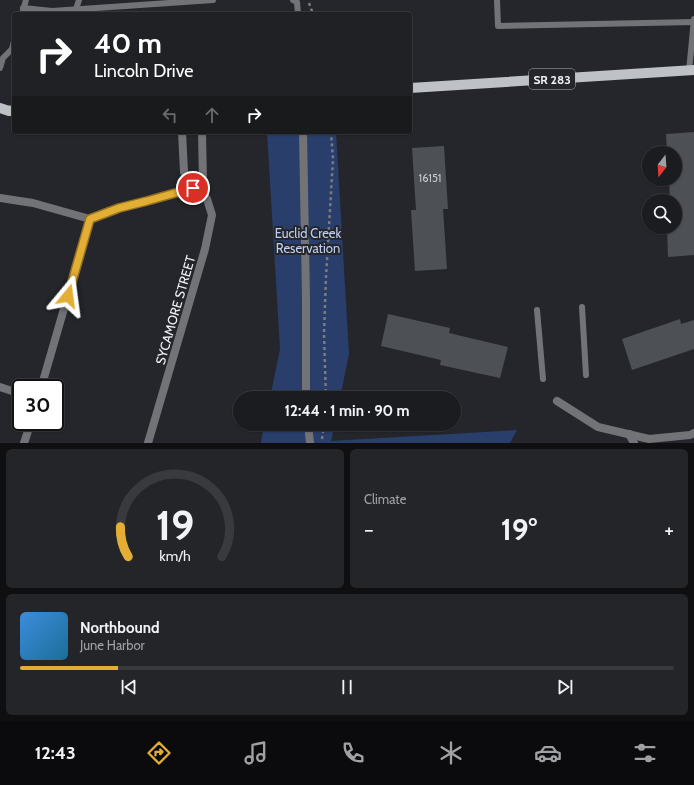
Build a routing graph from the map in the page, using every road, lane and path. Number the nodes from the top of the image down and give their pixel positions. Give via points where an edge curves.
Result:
1 (26, 0) edge
2 (79, 0) edge
3 (213, 0) edge
4 (293, 0) edge
5 (307, 0) edge
6 (497, 0) edge
7 (22, 11) edge
8 (75, 12) edge
9 (298, 12) edge
10 (311, 12) edge
11 (694, 20) edge
12 (12, 48) edge
13 (2, 57) edge
14 (0, 68) edge
15 (692, 71) edge
16 (412, 88) edge
17 (0, 108) edge
18 (12, 110) edge
19 (182, 134) edge
20 (202, 134) edge
21 (303, 134) edge
22 (331, 134) edge
23 (193, 188) junction
24 (0, 198) edge
25 (90, 219) junction
26 (582, 307) dead end
27 (538, 310) dead end
28 (586, 375) dead end
29 (44, 379) edge
30 (543, 379) dead end
31 (0, 387) edge
32 (12, 391) edge
33 (306, 391) edge
34 (326, 391) edge
35 (558, 401) dead end
36 (28, 431) edge
37 (309, 431) edge
38 (323, 431) edge
39 (694, 433) edge
40 (629, 434) junction
41 (322, 440) dead end
42 (24, 443) edge
43 (148, 443) edge
44 (310, 443) edge
45 (634, 443) edge

1 - 7 lane
2 - 8 lane
3 - 8 lane
4 - 9 lane via 297,2
5 - 10 path
6 - 11 lane via 498,26
7 - 8 lane
11 - 15 lane
12 - 13 lane
13 - 14 lane
15 - 16 main road, SR 283
17 - 18 main road
19 - 23 street, SYCAMORE STREET via 184,172
20 - 23 street via 203,182
21 - 33 street
22 - 34 path via 333,159 324,334
23 - 25 street via 119,208
23 - 43 street, SYCAMORE STREET via 207,199 212,215 205,249
24 - 25 street via 33,203
25 - 29 street
26 - 28 lane
27 - 30 lane
31 - 32 street
35 - 40 street via 598,427
36 - 42 street
37 - 44 street
38 - 41 path
39 - 40 street via 649,439
40 - 45 street

